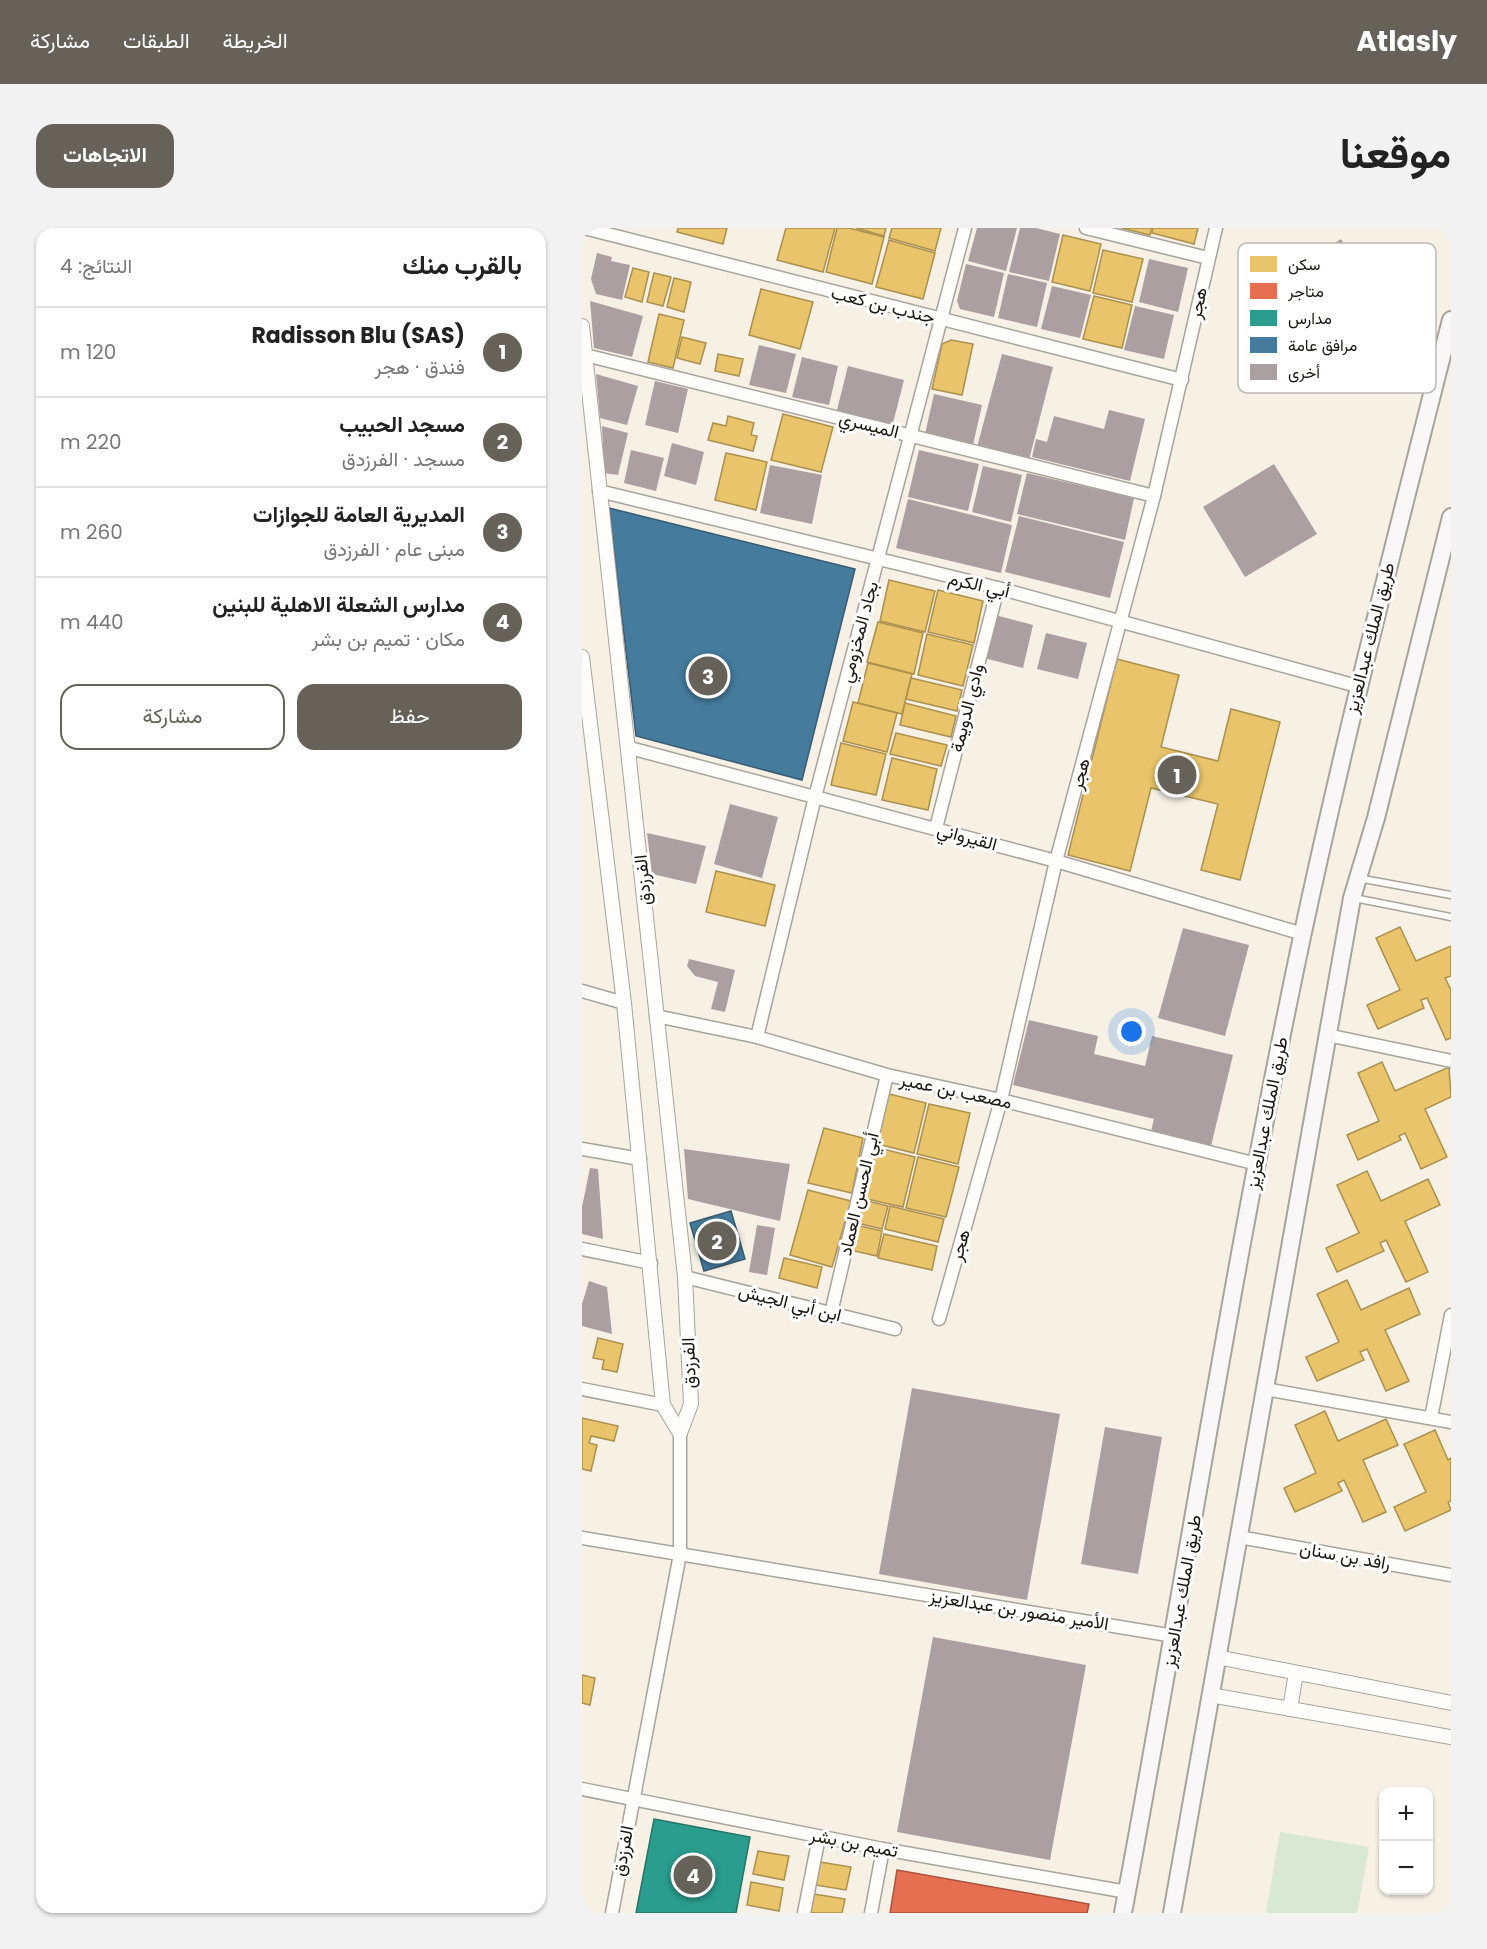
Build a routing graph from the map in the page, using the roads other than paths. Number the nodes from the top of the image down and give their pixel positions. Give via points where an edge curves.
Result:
1 (584, 228) edge
2 (965, 228) edge
3 (1086, 228) edge
4 (1216, 228) edge
5 (1208, 258) junction
6 (942, 320) junction
7 (1451, 320) edge
8 (582, 326) edge
9 (585, 355) junction
10 (1436, 378) edge
11 (1182, 380) junction
12 (1432, 393) edge
13 (909, 435) junction
14 (600, 491) junction
15 (1154, 496) junction
16 (1451, 517) edge
17 (878, 561) junction
18 (998, 588) junction
19 (1122, 621) junction
20 (582, 657) edge
21 (1357, 686) junction
22 (588, 739) edge
23 (630, 748) junction
24 (815, 797) junction
25 (936, 828) junction
26 (1056, 861) junction
27 (1358, 878) junction
28 (1451, 895) edge
29 (1352, 898) junction
30 (1451, 917) edge
31 (1303, 934) junction
32 (582, 991) edge
33 (624, 1003) junction
34 (656, 1016) junction
35 (1327, 1035) junction
36 (757, 1037) junction
37 (1451, 1061) edge
38 (887, 1076) junction
39 (1001, 1100) junction
40 (582, 1149) edge
41 (640, 1159) junction
42 (1257, 1164) junction
43 (582, 1249) edge
44 (651, 1263) junction
45 (686, 1278) junction
46 (831, 1313) junction
47 (1451, 1315) edge
48 (939, 1319) dead end
49 (895, 1329) dead end
50 (582, 1389) edge
51 (1265, 1389) junction
52 (663, 1404) junction
53 (1431, 1418) junction
54 (1451, 1422) edge
55 (680, 1433) junction
56 (1239, 1537) junction
57 (582, 1538) edge
58 (680, 1554) junction
59 (1451, 1575) edge
60 (1174, 1636) junction
61 (1217, 1657) junction
62 (1296, 1673) junction
63 (1210, 1695) junction
64 (1451, 1704) edge
65 (1290, 1709) junction
66 (1451, 1737) edge
67 (582, 1790) edge
68 (632, 1798) junction
69 (819, 1837) junction
70 (883, 1849) junction
71 (1127, 1892) junction
72 (612, 1913) edge
73 (804, 1913) edge
74 (871, 1913) edge
75 (1123, 1913) edge
76 (1172, 1913) edge

1 - 6 street, جندب بن كعب
2 - 6 street, بجاد المخزومي
3 - 5 street
4 - 5 street, هجر
5 - 11 street, هجر
6 - 11 street, جندب بن كعب
6 - 13 street, بجاد المخزومي
7 - 10 main road, طريق الملك عبدالعزيز
8 - 9 street, الفرزدق
9 - 13 street, الميسري
9 - 14 street, الفرزدق
11 - 15 street, هجر
12 - 21 main road, طريق الملك عبدالعزيز
13 - 15 street, الميسري
13 - 17 street, بجاد المخزومي
14 - 17 street, أبي الكرم
14 - 23 street, الفرزدق
15 - 19 street, هجر
16 - 27 main road via 1377,818
17 - 18 street, أبي الكرم
17 - 24 street, بجاد المخزومي
18 - 19 street, أبي الكرم
18 - 25 street, وادي الدويمة
19 - 21 street, أبي الكرم
19 - 26 street, هجر
20 - 22 street, الفرزدق
21 - 31 main road, طريق الملك عبدالعزيز
22 - 33 street, الفرزدق
23 - 24 street, القيرواني
23 - 34 street, الفرزدق
24 - 25 street, القيرواني
24 - 36 street, بجاد المخزومي
25 - 26 street, القيرواني
26 - 31 street, القيرواني
26 - 39 street, هجر
27 - 28 lane
27 - 29 main road
29 - 30 lane
29 - 35 main road
31 - 42 main road, طريق الملك عبدالعزيز
32 - 33 street
33 - 41 street, الفرزدق
34 - 36 street, مصعب بن عمير
34 - 45 street, الفرزدق
35 - 37 street
35 - 51 main road
36 - 38 street, مصعب بن عمير
38 - 39 street, مصعب بن عمير
38 - 46 street, أبي الحسن العماد
39 - 42 street, مصعب بن عمير
39 - 48 street, هجر
40 - 41 street
41 - 44 street, الفرزدق
42 - 60 main road, طريق الملك عبدالعزيز
43 - 44 street
44 - 52 street, الفرزدق
45 - 46 street, ابن أبي الجيش
45 - 55 street, الفرزدق via 691,1404
46 - 49 street, ابن أبي الجيش
47 - 53 street
50 - 52 street
51 - 53 street
51 - 56 main road
52 - 55 street, الفرزدق
53 - 54 street
55 - 58 street, الفرزدق
56 - 59 street, رافد بن سنان
56 - 61 main road
57 - 58 street
58 - 60 street, الأمير منصور بن عبدالعزيز
58 - 68 street, الفرزدق
60 - 71 main road, طريق الملك عبدالعزيز
61 - 62 street
61 - 63 main road
62 - 64 street
62 - 65 street
63 - 65 street
63 - 76 main road
65 - 66 street
67 - 68 street, تميم بن بشر
68 - 69 street, تميم بن بشر
68 - 72 street, الفرزدق
69 - 70 street, تميم بن بشر
69 - 73 street
70 - 71 street, تميم بن بشر
70 - 74 street
71 - 75 main road, طريق الملك عبدالعزيز

